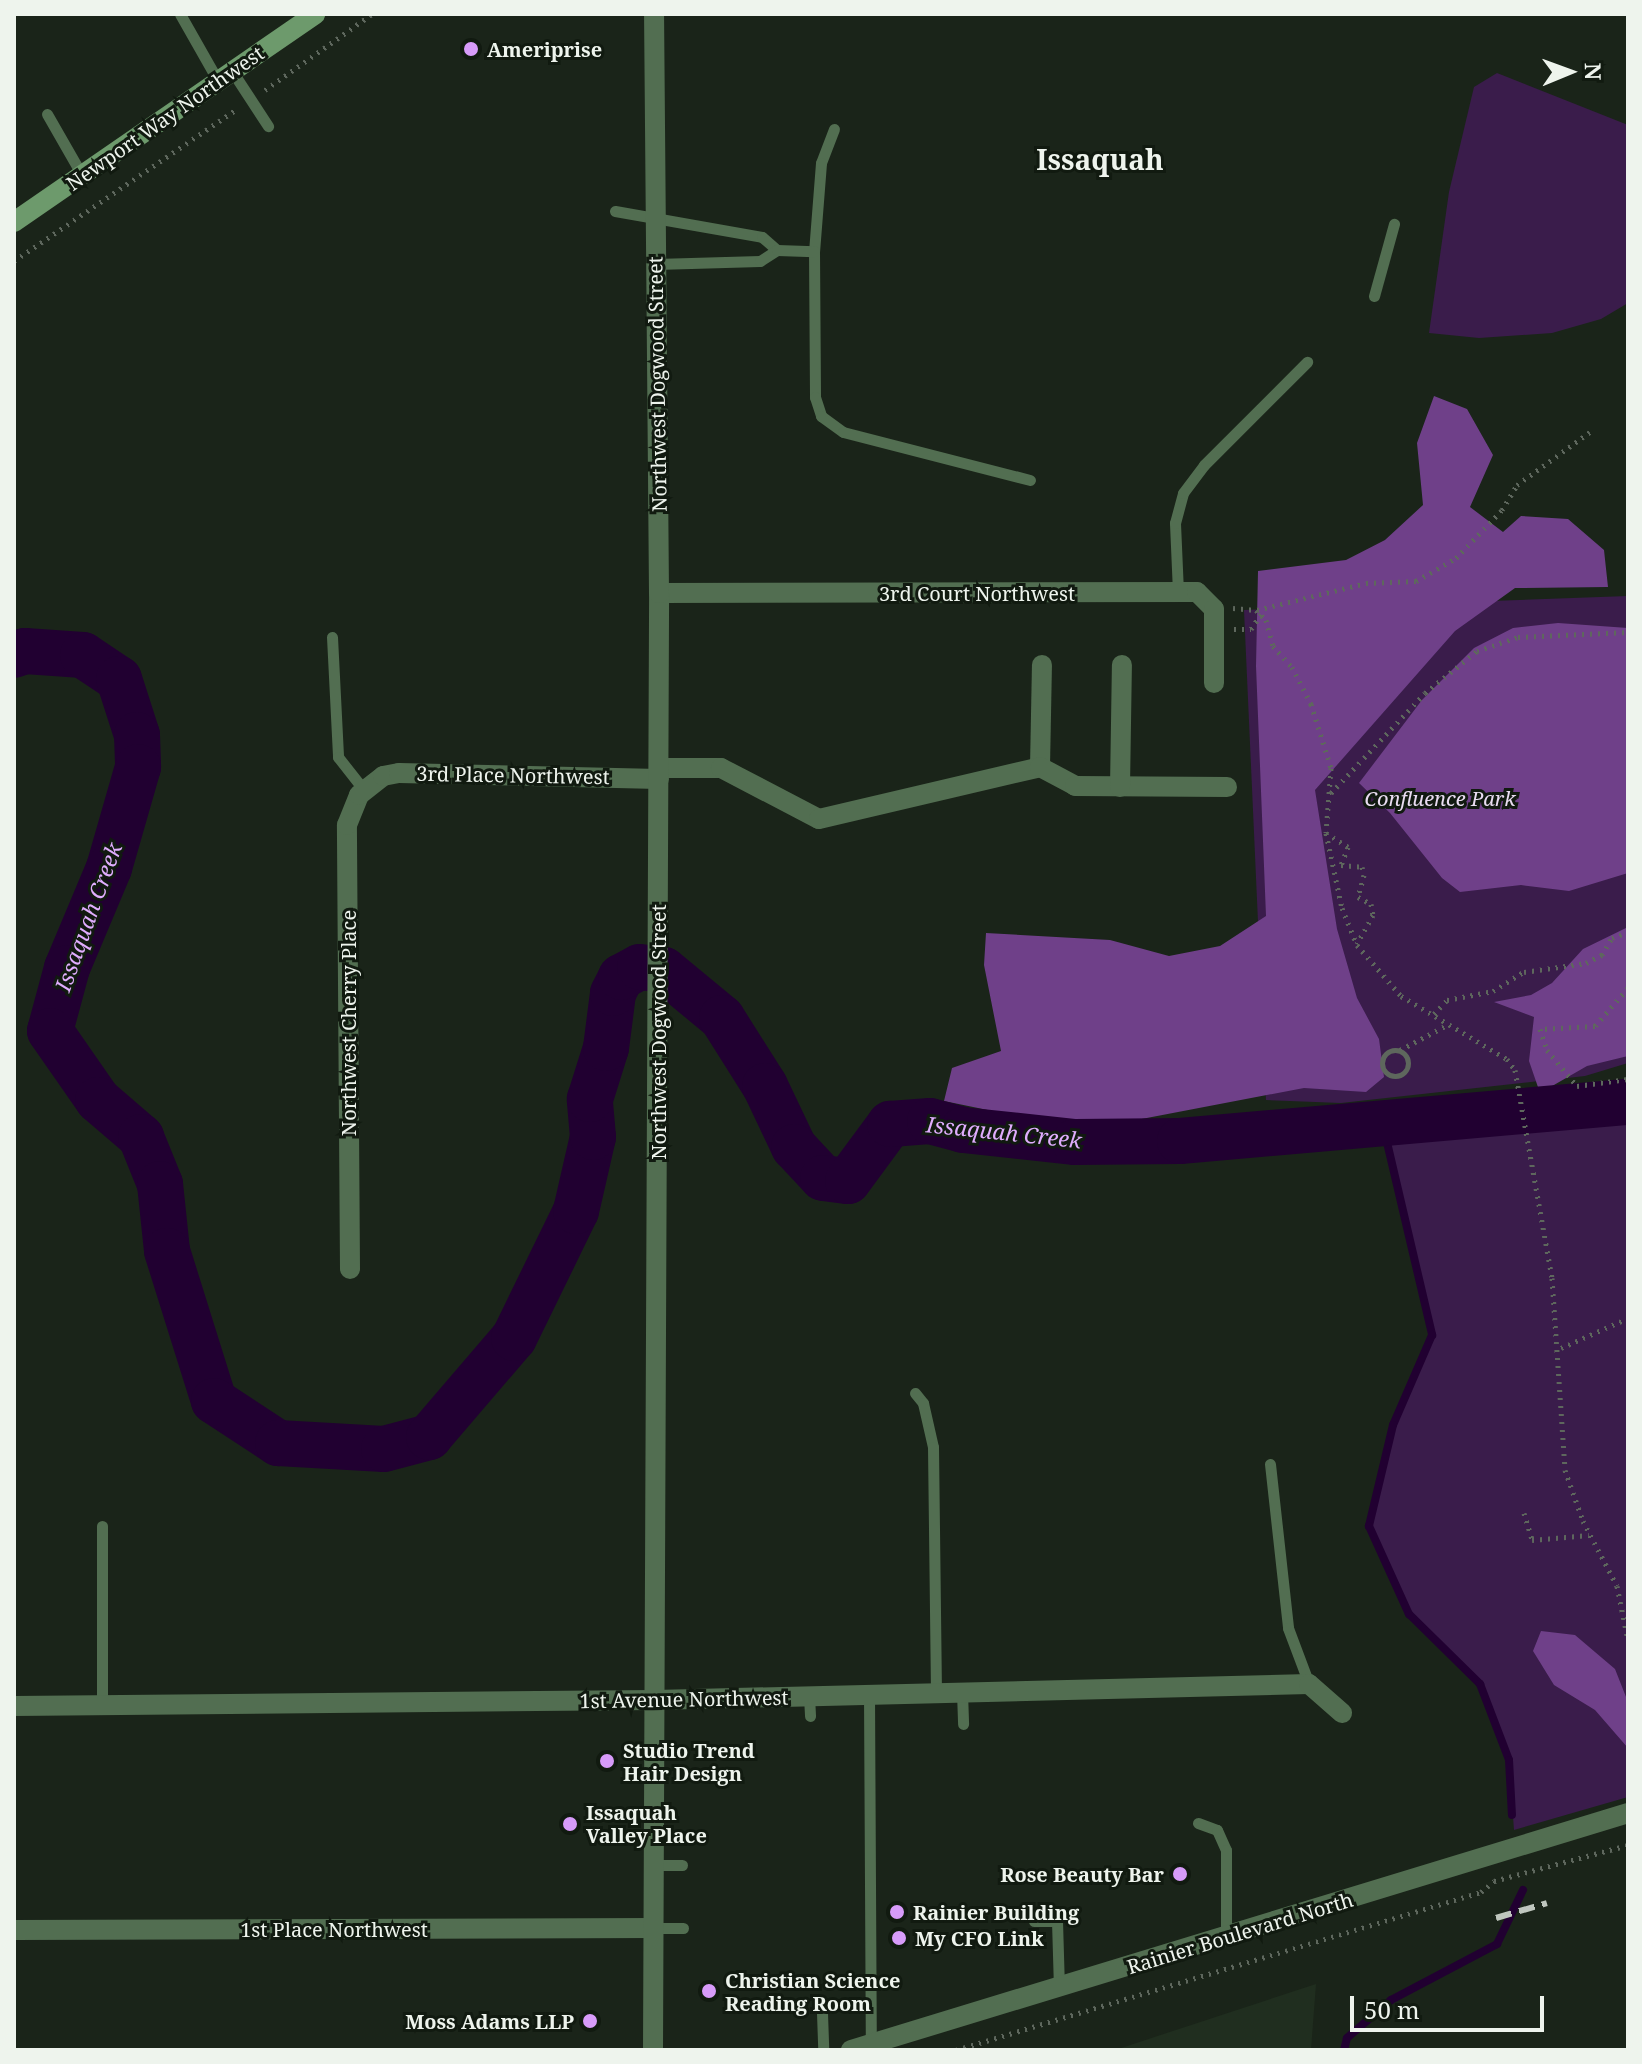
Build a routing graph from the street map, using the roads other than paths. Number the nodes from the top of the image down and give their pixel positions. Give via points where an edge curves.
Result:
1 (180, 14) edge
2 (315, 14) edge
3 (654, 14) edge
4 (225, 76) junction
5 (47, 114) dead end
6 (268, 126) dead end
7 (834, 129) dead end
8 (82, 175) junction
9 (615, 211) dead end
10 (656, 218) junction
11 (14, 222) edge
12 (1394, 224) dead end
13 (777, 250) junction
14 (814, 251) junction
15 (656, 264) junction
16 (1374, 296) dead end
17 (1307, 362) dead end
18 (1030, 480) dead end
19 (1178, 592) junction
20 (659, 593) junction
21 (332, 637) dead end
22 (1042, 665) dead end
23 (1122, 665) dead end
24 (1214, 683) dead end
25 (1040, 767) junction
26 (659, 774) junction
27 (367, 787) junction
28 (1120, 787) junction
29 (1227, 787) dead end
30 (350, 1269) dead end
31 (915, 1393) dead end
32 (1270, 1464) dead end
33 (102, 1526) dead end
34 (1309, 1684) junction
35 (962, 1692) junction
36 (936, 1693) junction
37 (869, 1694) junction
38 (655, 1700) junction
39 (102, 1705) junction
40 (14, 1706) edge
41 (1342, 1713) dead end
42 (963, 1724) dead end
43 (1628, 1813) edge
44 (1198, 1823) dead end
45 (654, 1865) junction
46 (682, 1865) dead end
47 (1034, 1921) dead end
48 (654, 1928) junction
49 (683, 1928) dead end
50 (14, 1930) edge
51 (1226, 1938) junction
52 (1059, 1988) junction
53 (822, 2013) dead end
54 (861, 2047) edge
55 (653, 2050) edge
56 (823, 2050) edge

1 - 4 lane
2 - 4 street, Newport Way Northwest
3 - 10 street, Northwest Dogwood Street
4 - 6 lane via 251,100
4 - 8 street, Newport Way Northwest
5 - 8 lane
7 - 14 lane via 821,163
8 - 11 street, Newport Way Northwest
9 - 10 lane
10 - 13 lane via 762,237
10 - 15 street, Northwest Dogwood Street
12 - 16 lane
13 - 14 lane
13 - 15 lane via 760,261
14 - 18 lane via 815,397 821,416 843,432
15 - 20 street, Northwest Dogwood Street
17 - 19 lane via 1183,493 1175,523
19 - 20 street, 3rd Court Northwest
19 - 24 street, 3rd Court Northwest via 1205,595 1214,609
20 - 26 street, Northwest Dogwood Street
21 - 27 lane via 338,757
22 - 25 street
23 - 28 street
25 - 26 street, 3rd Place Northwest via 819,819 721,768
25 - 28 street via 1075,786
26 - 27 street, 3rd Place Northwest via 399,773
26 - 38 street, Northwest Dogwood Street
27 - 30 street, Northwest Cherry Place via 347,825
28 - 29 street
31 - 36 lane via 929,1419 936,1479
32 - 34 lane via 1288,1628
33 - 39 lane
34 - 35 street, 1st Avenue Northwest
34 - 41 street
35 - 36 street, 1st Avenue Northwest
35 - 42 lane
36 - 37 street, 1st Avenue Northwest
37 - 38 street, 1st Avenue Northwest via 809,1706
37 - 54 lane
38 - 39 street, 1st Avenue Northwest
38 - 45 street, Northwest Dogwood Street
39 - 40 street, 1st Avenue Northwest
43 - 51 street, Rainier Boulevard North
44 - 51 lane via 1217,1830 1226,1850
45 - 46 lane
45 - 48 street, Northwest Dogwood Street
47 - 52 lane via 1057,1921
48 - 49 lane
48 - 50 street, 1st Place Northwest
48 - 55 street, Northwest Dogwood Street
51 - 52 street, Rainier Boulevard North
52 - 54 street, Rainier Boulevard North
53 - 56 lane

